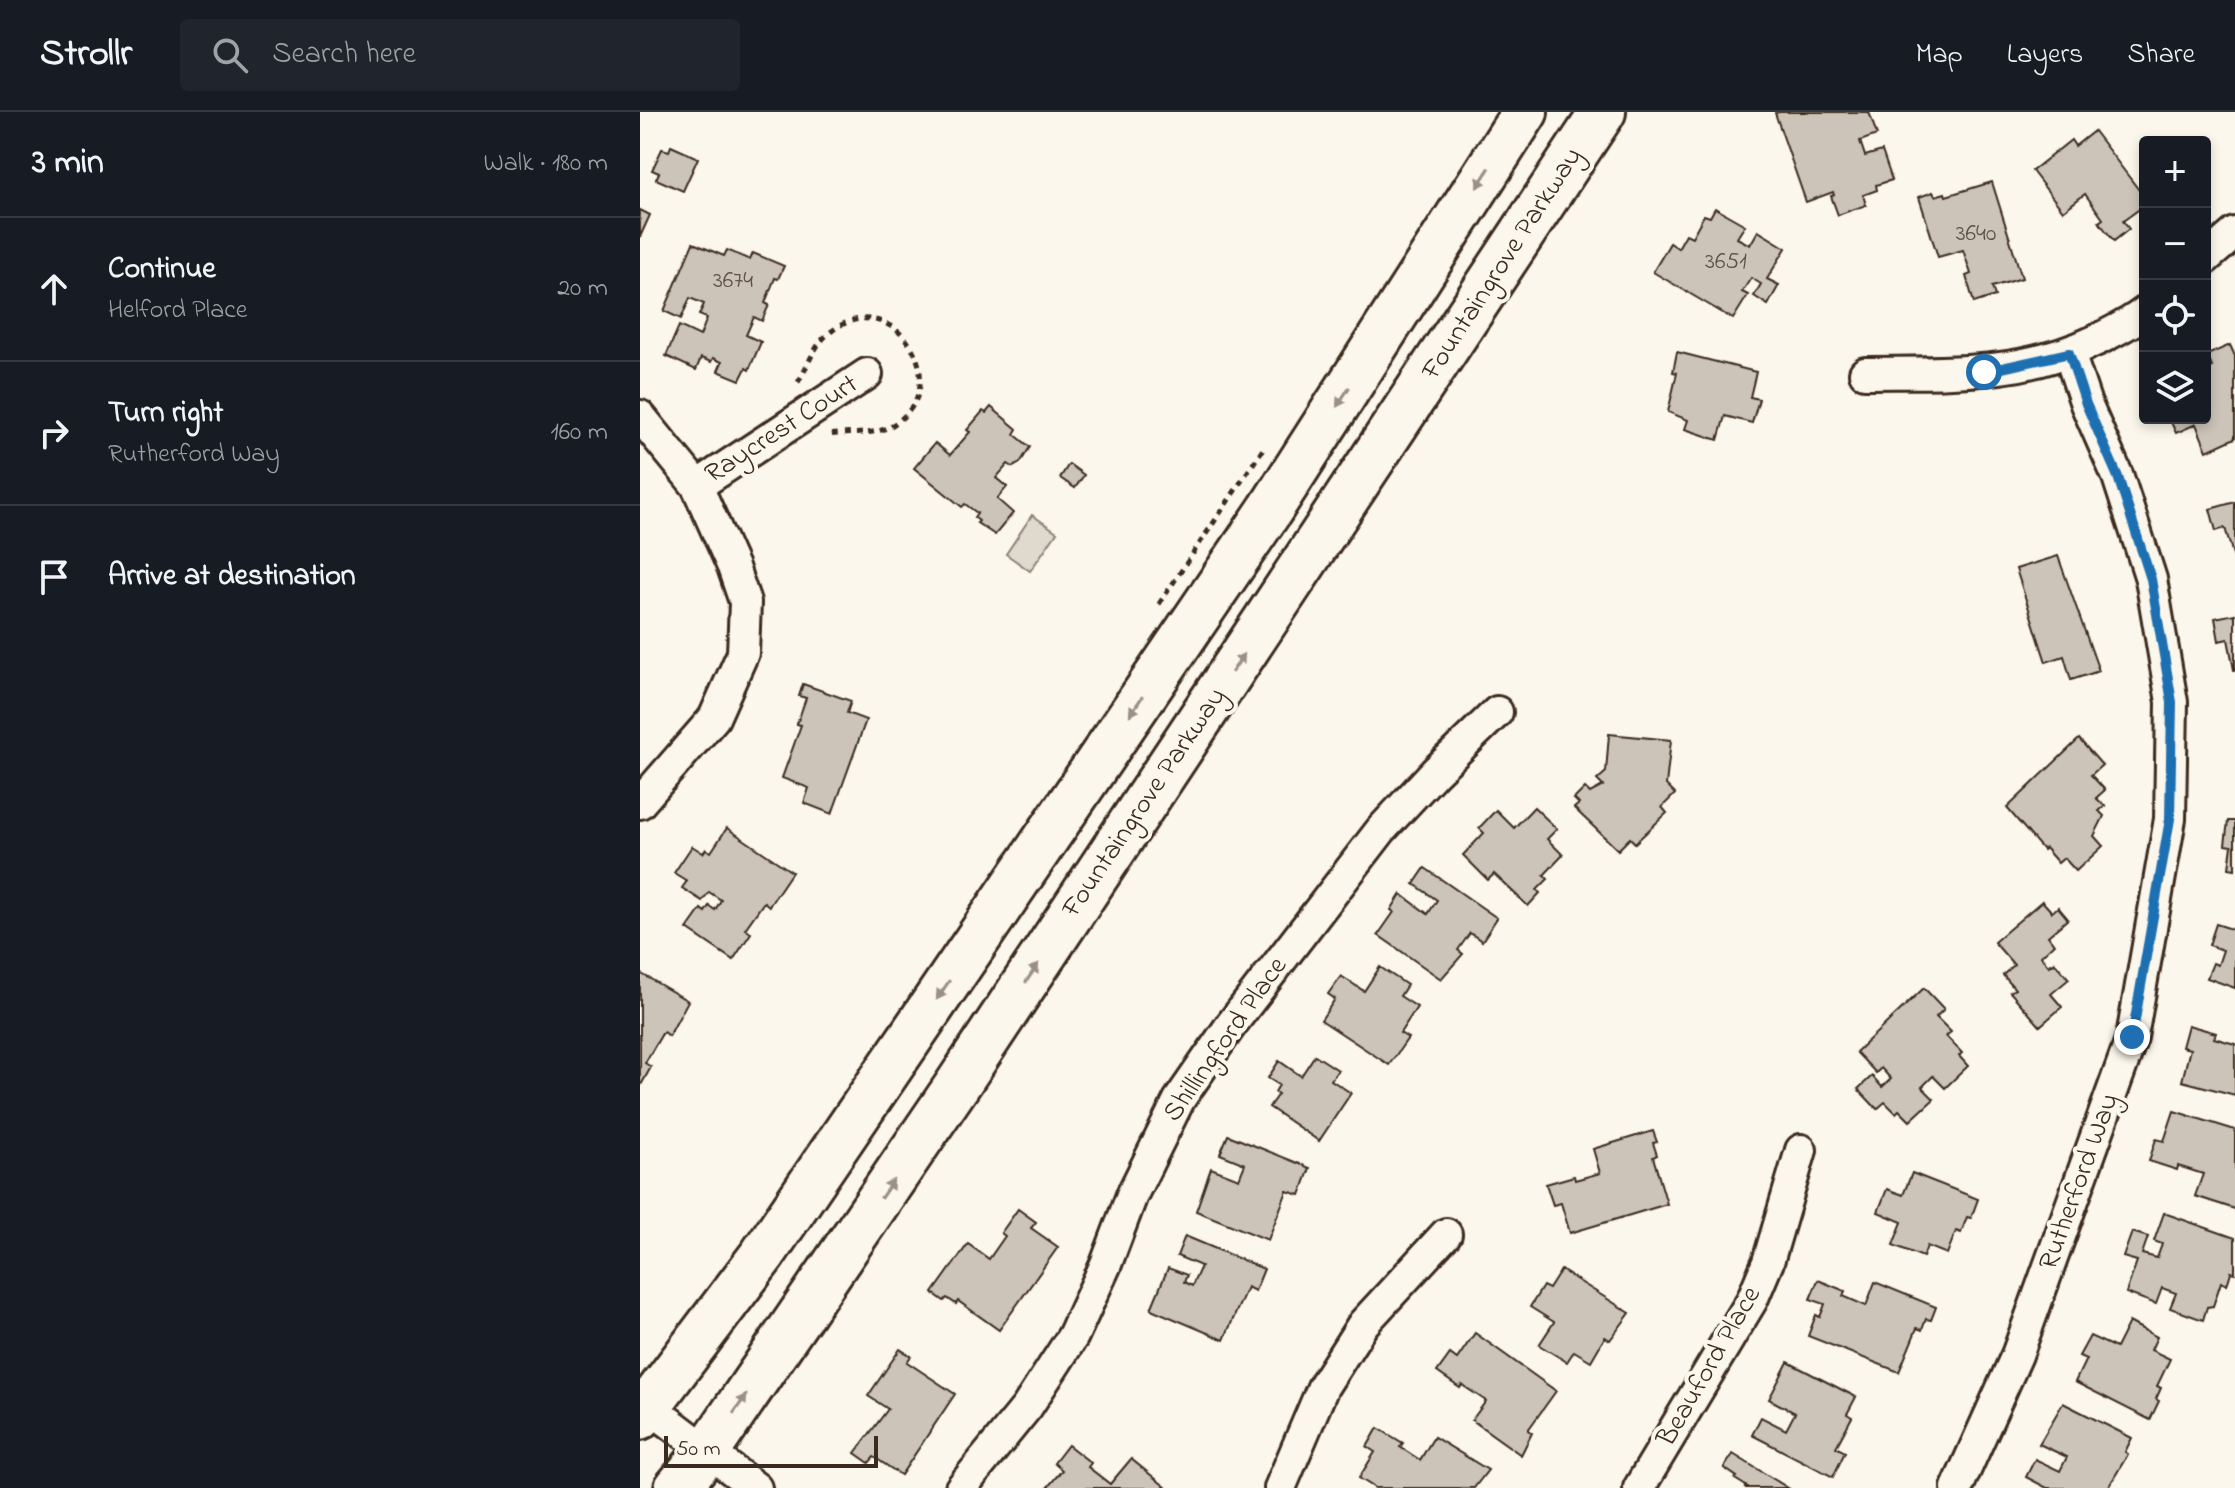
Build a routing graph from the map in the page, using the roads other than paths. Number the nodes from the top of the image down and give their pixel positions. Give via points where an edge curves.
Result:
1 (1525, 112) edge
2 (1603, 112) edge
3 (2235, 233) edge
4 (2211, 254) edge
5 (2139, 317) edge
6 (2069, 353) junction
7 (1865, 373) dead end
8 (867, 374) dead end
9 (640, 416) edge
10 (697, 486) junction
11 (1497, 712) dead end
12 (640, 803) edge
13 (1801, 1150) dead end
14 (1446, 1234) dead end
15 (643, 1408) edge
16 (707, 1452) junction
17 (677, 1488) edge
18 (756, 1488) edge
19 (961, 1488) edge
20 (1280, 1488) edge
21 (1639, 1488) edge
22 (1957, 1488) edge

1 -> 15 main road via 1261,523 763,1254
16 -> 2 main road, Fountaingrove Parkway via 976,1058
3 - 4 street
5 - 6 street
6 - 7 street via 1984,372
6 - 22 street, Rutherford Way via 2151,579 2172,702 2170,819 2132,1037 2017,1355
8 - 10 street, Raycrest Court
9 - 10 street
10 - 12 street via 745,602 743,653 714,718
11 - 19 street, Shillingford Place via 1381,830 1179,1100 1073,1336 1027,1407
13 - 21 street, Beauford Place via 1752,1300
14 - 20 street via 1363,1324 1323,1387
15 - 16 street
16 - 17 main road, Fountaingrove Parkway
16 - 18 street

